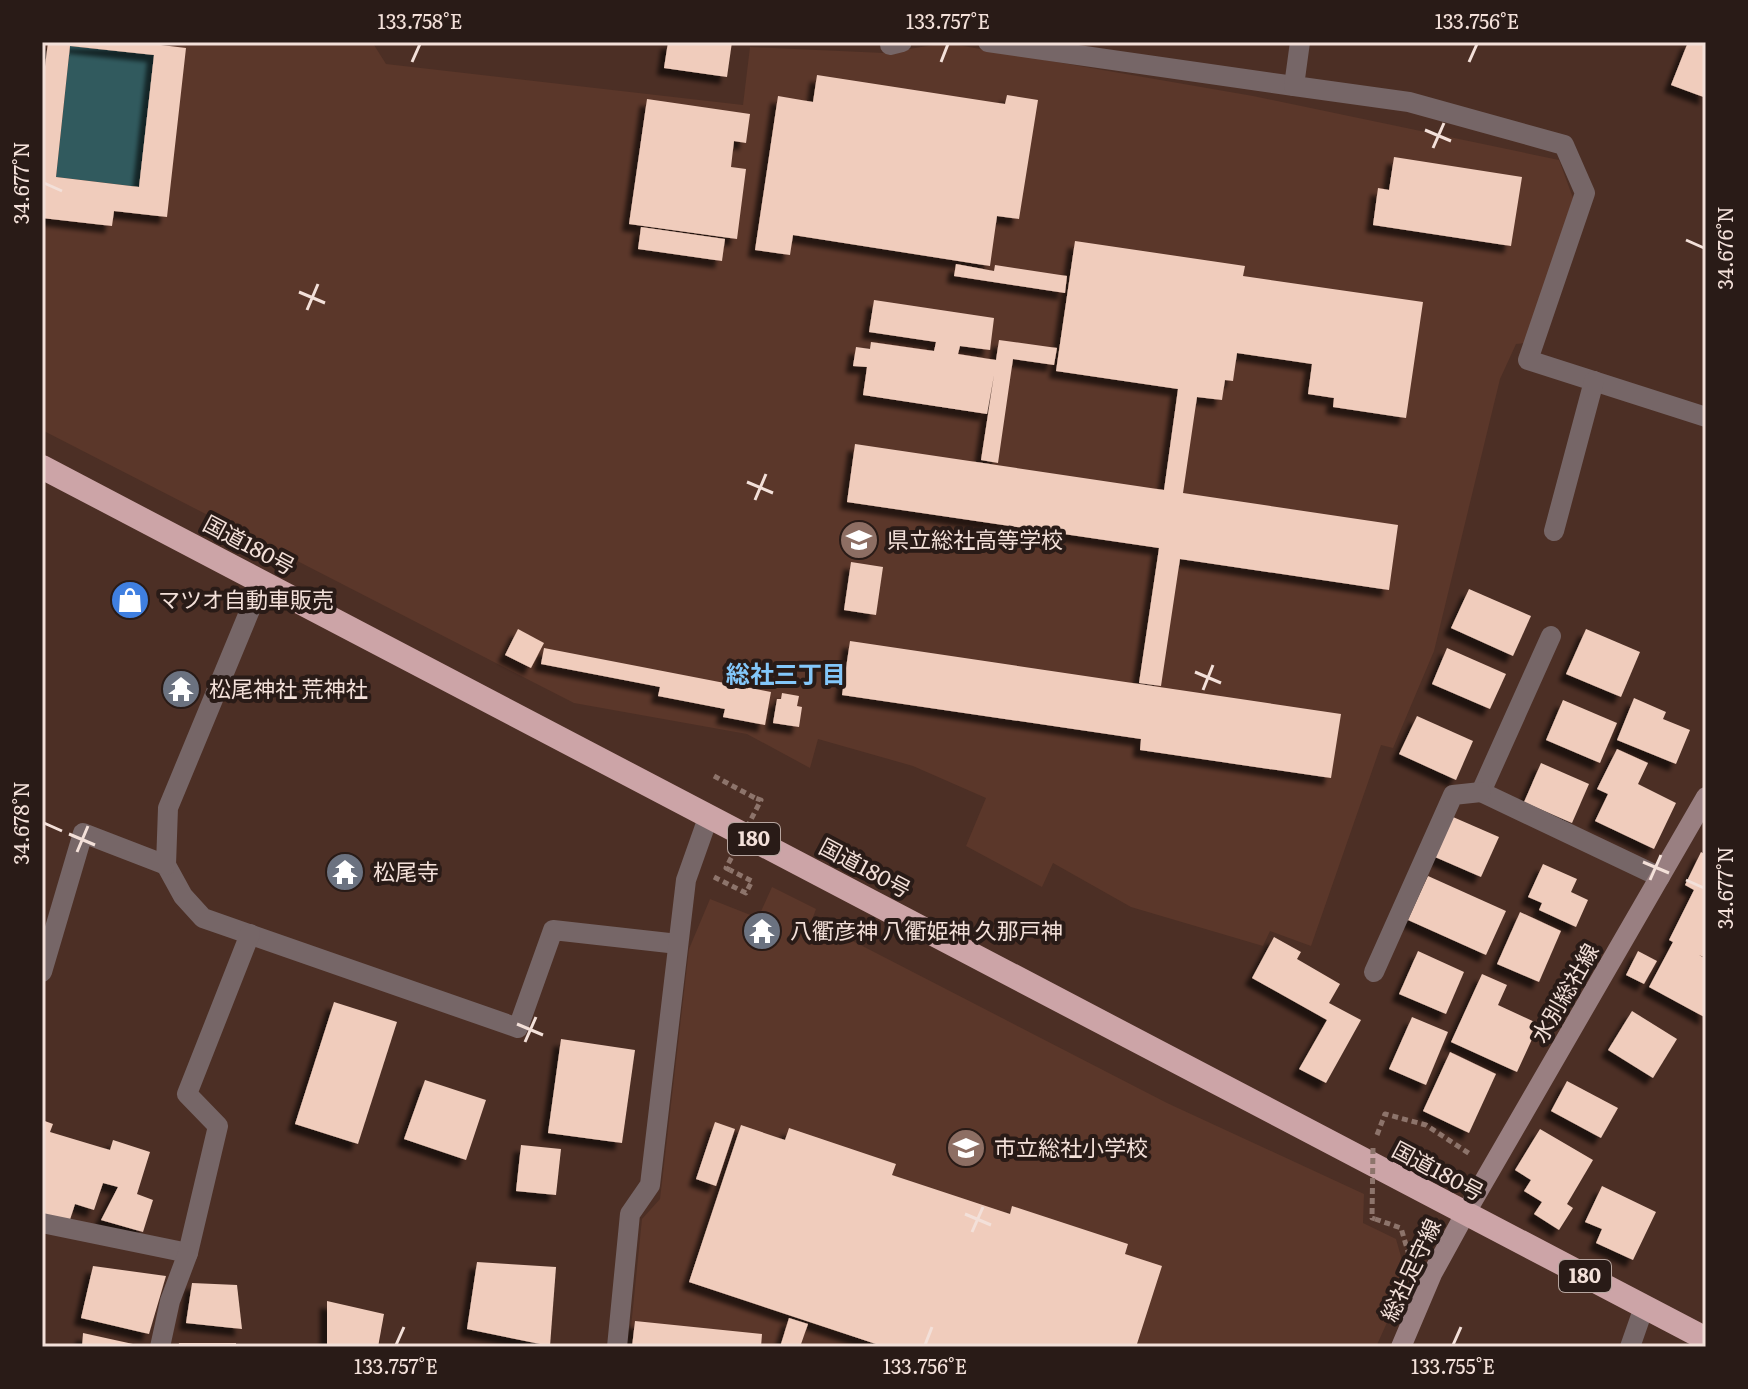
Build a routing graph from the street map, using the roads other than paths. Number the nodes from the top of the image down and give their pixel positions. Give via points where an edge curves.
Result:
1 (890, 42) edge
2 (902, 42) edge
3 (988, 42) edge
4 (1300, 42) edge
5 (1294, 86) junction
6 (1594, 381) junction
7 (1706, 417) edge
8 (42, 467) edge
9 (1554, 531) dead end
10 (262, 581) junction
11 (1551, 636) dead end
12 (1481, 792) junction
13 (1706, 797) edge
14 (709, 815) junction
15 (166, 865) junction
16 (1660, 877) junction
17 (250, 934) junction
18 (678, 944) junction
19 (42, 972) edge
20 (1374, 972) dead end
21 (1465, 1214) junction
22 (42, 1223) edge
23 (188, 1253) junction
24 (1644, 1307) junction
25 (1706, 1339) edge
26 (160, 1347) edge
27 (617, 1347) edge
28 (1401, 1347) edge
29 (1630, 1347) edge

1 - 2 street
3 - 5 street
4 - 5 street
5 - 6 street via 1409,102 1564,145 1585,193 1528,360
6 - 7 street
6 - 9 street
8 - 10 highway, 国道180号 / 180
10 - 14 highway, 国道180号 / 180
10 - 15 street via 168,808
11 - 12 street
12 - 16 street
12 - 20 street via 1453,795
13 - 16 main road, 水別総社線
14 - 18 street via 686,880
14 - 21 highway, 国道180号 / 180
15 - 17 street via 203,918
15 - 19 street via 83,833
16 - 21 main road, 水別総社線
17 - 18 street via 518,1028 553,930
17 - 23 street via 187,1094 218,1126
18 - 27 street via 650,1185 630,1214
21 - 24 highway, 国道180号 / 180
21 - 28 main road, 総社足守線
22 - 23 street
23 - 26 street
24 - 25 highway, 国道180号 / 180
24 - 29 street

